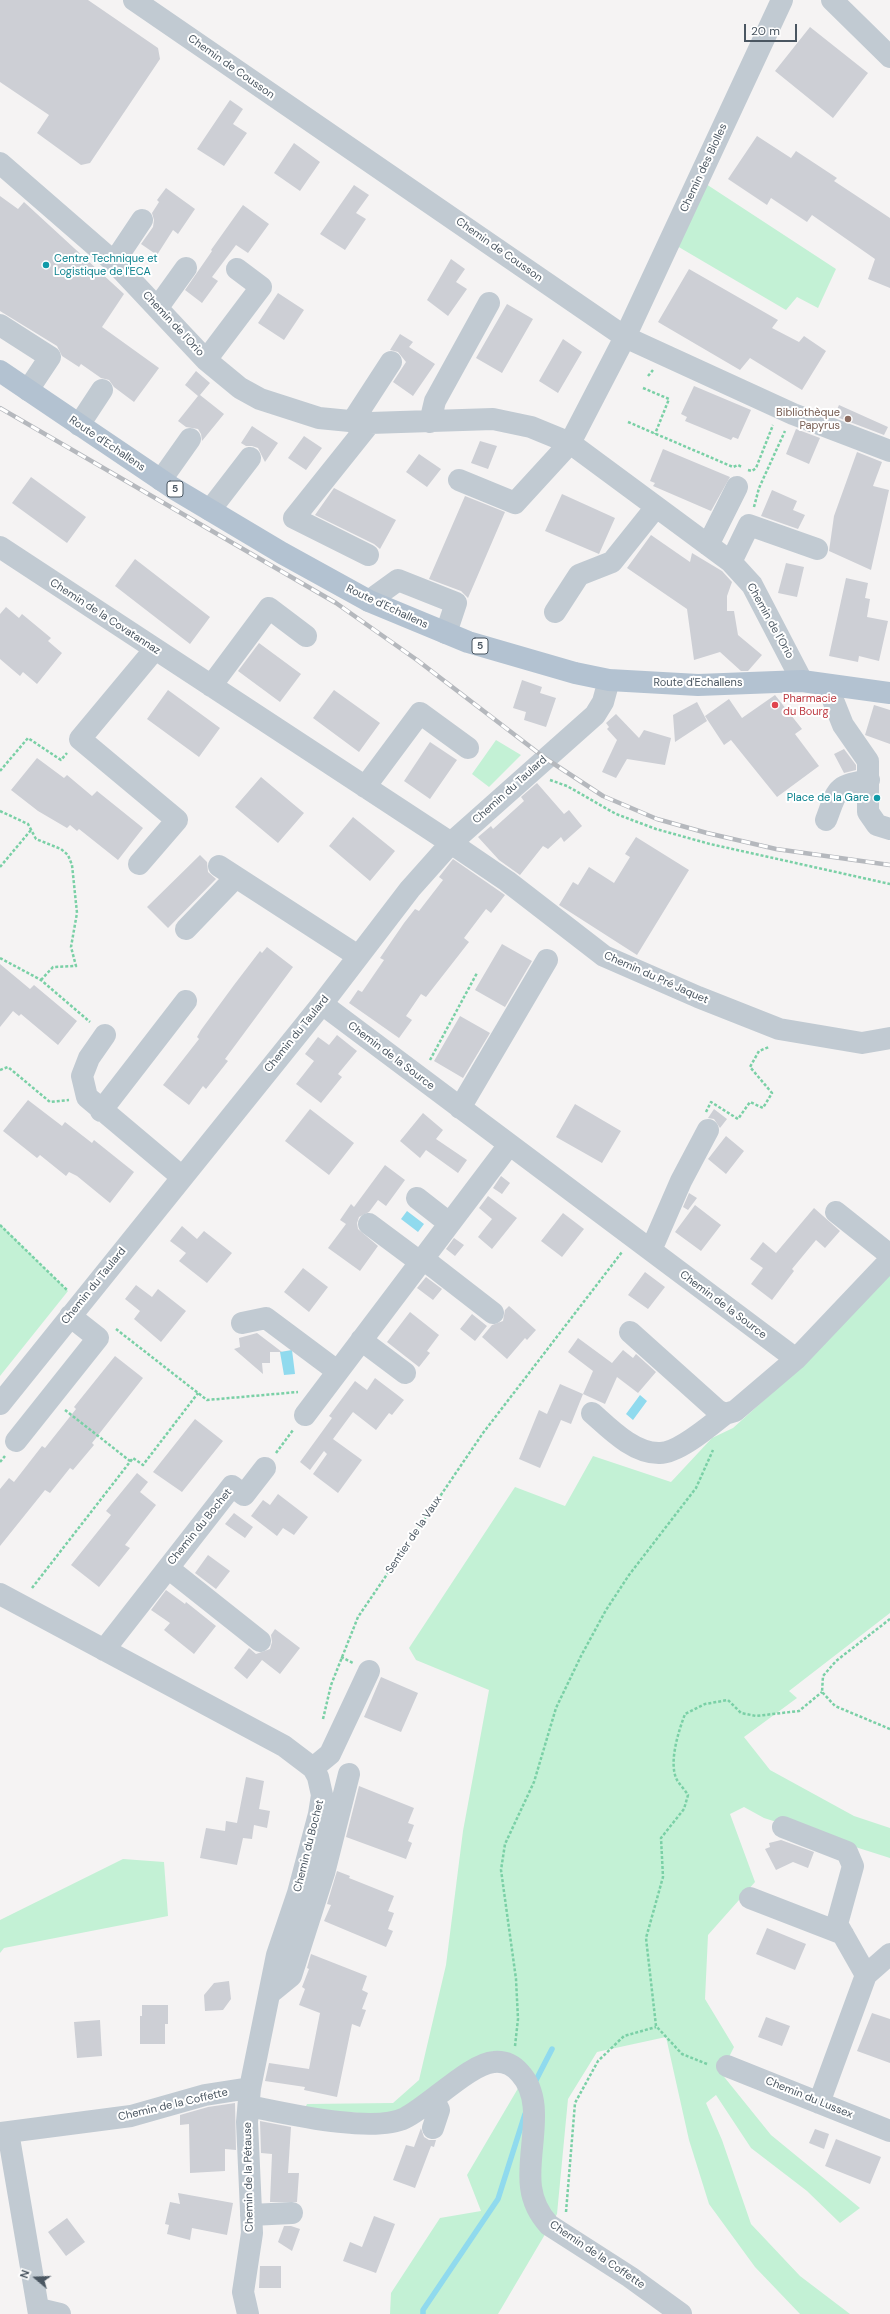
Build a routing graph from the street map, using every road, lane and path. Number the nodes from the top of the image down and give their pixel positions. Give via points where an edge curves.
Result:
1 (134, 0) edge
2 (782, 0) edge
3 (832, 0) edge
4 (890, 57) edge
5 (0, 163) edge
6 (142, 220) dead end
7 (114, 262) junction
8 (186, 268) dead end
9 (237, 269) dead end
10 (489, 303) dead end
11 (158, 307) junction
12 (0, 325) edge
13 (625, 337) junction
14 (206, 360) junction
15 (391, 362) dead end
16 (0, 371) edge
17 (643, 388) dead end
18 (28, 390) junction
19 (102, 390) dead end
20 (787, 411) junction
21 (361, 422) junction
22 (430, 422) junction
23 (628, 422) dead end
24 (79, 425) junction
25 (655, 434) junction
26 (190, 439) dead end
27 (570, 443) junction
28 (890, 451) edge
29 (250, 458) dead end
30 (161, 480) junction
31 (459, 480) dead end
32 (737, 487) dead end
33 (656, 507) junction
34 (210, 510) junction
35 (749, 525) junction
36 (708, 545) junction
37 (0, 547) edge
38 (817, 549) dead end
39 (368, 555) dead end
40 (731, 562) junction
41 (369, 601) junction
42 (555, 612) dead end
43 (446, 633) junction
44 (306, 636) dead end
45 (155, 649) junction
46 (609, 680) junction
47 (802, 681) junction
48 (827, 684) junction
49 (211, 686) junction
50 (890, 693) edge
51 (80, 739) junction
52 (468, 748) dead end
53 (0, 771) edge
54 (547, 779) dead end
55 (870, 780) junction
56 (365, 787) junction
57 (0, 811) edge
58 (826, 820) dead end
59 (890, 829) edge
60 (31, 830) junction
61 (451, 843) junction
62 (140, 864) dead end
63 (0, 867) edge
64 (890, 884) edge
65 (186, 929) dead end
66 (358, 956) junction
67 (0, 958) edge
68 (547, 960) dead end
69 (477, 973) dead end
70 (41, 980) junction
71 (186, 1001) dead end
72 (322, 1004) junction
73 (105, 1035) joint
74 (890, 1038) edge
75 (0, 1070) edge
76 (421, 1078) junction
77 (94, 1104) junction
78 (460, 1108) junction
79 (708, 1130) dead end
80 (509, 1145) junction
81 (182, 1177) junction
82 (416, 1198) dead end
83 (836, 1212) dead end
84 (449, 1223) junction
85 (0, 1224) edge
86 (369, 1224) dead end
87 (633, 1237) junction
88 (651, 1250) junction
89 (890, 1255) edge
90 (421, 1260) junction
91 (890, 1260) edge
92 (70, 1293) dead end
93 (278, 1310) dead end
94 (492, 1313) dead end
95 (70, 1316) junction
96 (242, 1323) dead end
97 (114, 1327) dead end
98 (630, 1332) dead end
99 (361, 1340) junction
100 (796, 1359) junction
101 (341, 1365) junction
102 (405, 1373) dead end
103 (323, 1390) junction
104 (198, 1393) junction
105 (50, 1398) junction
106 (0, 1404) edge
107 (592, 1413) dead end
108 (725, 1414) junction
109 (305, 1415) joint
110 (16, 1441) dead end
111 (714, 1447) dead end
112 (130, 1461) junction
113 (265, 1468) joint
114 (168, 1568) junction
115 (29, 1592) dead end
116 (0, 1594) edge
117 (890, 1619) edge
118 (260, 1641) dead end
119 (104, 1650) junction
120 (369, 1671) dead end
121 (822, 1692) junction
122 (322, 1723) dead end
123 (890, 1729) edge
124 (313, 1768) junction
125 (349, 1774) dead end
126 (783, 1828) dead end
127 (750, 1898) dead end
128 (843, 1934) junction
129 (890, 1954) edge
130 (866, 1975) junction
131 (269, 1994) junction
132 (657, 2027) junction
133 (511, 2065) junction
134 (727, 2066) joint
135 (250, 2097) junction
136 (434, 2100) junction
137 (819, 2103) junction
138 (433, 2128) dead end
139 (890, 2131) edge
140 (4, 2133) edge
141 (292, 2213) dead end
142 (251, 2215) junction
143 (561, 2232) junction
144 (46, 2312) edge
145 (248, 2314) edge
146 (682, 2314) edge

1 - 13 street, Chemin de Cousson
2 - 13 street, Chemin des Biolles
3 - 4 street
5 - 7 street, Chemin de l'Orio
6 - 7 street
7 - 11 street, Chemin de l'Orio
8 - 11 street
9 - 14 street via 261,286
10 - 22 street via 435,401
11 - 14 street, Chemin de l'Orio
12 - 18 street via 50,357
13 - 20 street, Chemin de Cousson
13 - 27 street, Chemin des Biolles
14 - 21 street, Chemin de l'Orio via 240,388 260,399 319,418
15 - 21 street
16 - 18 main road, Route d'Echallens / 5
17 - 25 path via 669,400
18 - 24 main road, Route d'Echallens / 5
19 - 24 street
20 - 25 path via 752,471 738,465 733,467
20 - 28 street, Chemin de Cousson
20 - 35 path via 759,488
21 - 22 street, Chemin de l'Orio
21 - 39 street via 294,518
22 - 27 street, Chemin de l'Orio via 493,419 531,426
23 - 25 path
24 - 30 main road, Route d'Echallens / 5
26 - 30 street
27 - 31 street via 515,503
27 - 33 street, Chemin de l'Orio
29 - 34 street
30 - 34 main road, Route d'Echallens / 5
32 - 36 street
33 - 36 street, Chemin de l'Orio
33 - 42 street via 612,562 579,575
34 - 41 main road, Route d'Echallens / 5
35 - 38 street
35 - 40 street
36 - 40 street, Chemin de l'Orio
37 - 45 street, Chemin de la Covatannaz
40 - 47 street, Chemin de l'Orio via 752,585
41 - 43 main road, Route d'Echallens / 5
41 - 43 street via 398,580 456,603
43 - 46 main road, Route d'Echallens / 5 via 468,642 575,673
44 - 49 street via 269,608
45 - 49 street, Chemin de la Covatannaz
45 - 51 street
46 - 47 main road, Route d'Echallens / 5 via 698,685
46 - 61 street, Chemin du Taulard via 603,702 595,715
47 - 48 main road, Route d'Echallens / 5
48 - 50 main road, Route d'Echallens / 5
48 - 55 street via 843,725 868,761
49 - 56 street, Chemin de la Covatannaz
51 - 53 path via 60,760 28,738
51 - 62 street via 176,820
52 - 56 street via 420,713
54 - 64 path via 567,786 616,814 656,830
55 - 58 street via 845,784 837,791
55 - 59 street via 868,812 877,825
56 - 61 street, Chemin de la Covatannaz
57 - 60 path via 28,824
60 - 63 path
60 - 70 path via 36,839 61,849 68,855 76,887 77,912 71,947 76,966 53,967
61 - 66 street, Chemin du Taulard via 410,889
61 - 74 street, Chemin du Pré Jaquet via 507,881 604,956 633,969 779,1029 862,1043
65 - 66 street via 227,872
66 - 72 street, Chemin du Taulard
67 - 70 path
68 - 78 street
69 - 76 path
70 - 73 path
71 - 77 street
72 - 76 street, Chemin de la Source
72 - 81 street, Chemin du Taulard
73 - 77 street via 89,1058 82,1076
75 - 77 path via 8,1067 50,1102
76 - 78 street, Chemin de la Source
77 - 81 street
78 - 80 street, Chemin de la Source
79 - 88 street via 681,1181
80 - 84 street
80 - 87 street, Chemin de la Source
81 - 95 street, Chemin du Taulard
82 - 84 street
83 - 89 street
84 - 90 street
85 - 92 path
86 - 90 street
87 - 88 street, Chemin de la Source
87 - 122 path, Sentier de la Vaux via 483,1433 358,1618 331,1685
88 - 100 street, Chemin de la Source
90 - 94 street
90 - 99 street
91 - 100 street
93 - 101 street
95 - 105 street via 98,1338
95 - 106 street, Chemin du Taulard
96 - 101 street via 266,1318
97 - 104 path
98 - 108 street
99 - 101 street
99 - 102 street
100 - 108 street via 735,1411
101 - 103 street
103 - 104 path via 207,1400
103 - 109 street
104 - 112 path via 143,1465 133,1458
105 - 110 street
105 - 112 path
107 - 108 street via 621,1438 642,1449 660,1453 677,1448
109 - 113 path
111 - 133 path via 696,1488 629,1574 581,1656 556,1708 534,1782 505,1844 501,1870 516,1980 518,2019
112 - 115 path
113 - 114 street, Chemin du Bochet via 244,1495 232,1486
114 - 118 street, Chemin du Bochet
114 - 119 street, Chemin du Bochet
116 - 119 street, Chemin du Bochet
117 - 121 path via 836,1661 823,1676
119 - 124 street, Chemin du Bochet via 284,1746
120 - 124 street via 330,1754
121 - 123 path via 835,1706
121 - 132 path via 799,1711 756,1716 741,1713 728,1700 705,1704 685,1714 677,1734 675,1757 676,1778 688,1795 684,1809 662,1838 663,1877 646,1938
124 - 131 street, Chemin du Bochet via 321,1786 319,1814 298,1893 277,1955
125 - 131 street via 324,1873 292,1976
126 - 128 street via 847,1852 853,1866 837,1924
127 - 128 street
128 - 130 street
129 - 130 street
130 - 137 street
131 - 135 street, Chemin du Bochet
132 - 134 path via 682,2054 705,2063
132 - 143 path via 624,2036 598,2061 575,2103 566,2216
133 - 136 street, Chemin de la Coffette via 487,2062 471,2070
133 - 143 street, Chemin de la Coffette via 529,2082 534,2122 531,2186 534,2202 540,2215 549,2225
134 - 137 street, Chemin du Lussex
135 - 136 street, Chemin de la Coffette via 311,2119 381,2124 403,2119
135 - 140 street, Chemin de la Coffette via 205,2096 131,2116
135 - 142 street, Chemin de la Pétause via 247,2122
136 - 138 street via 439,2110
137 - 139 street, Chemin du Lussex
140 - 144 street
141 - 142 street
142 - 145 street, Chemin de la Pétause via 252,2233 243,2292
143 - 146 street, Chemin de la Coffette

